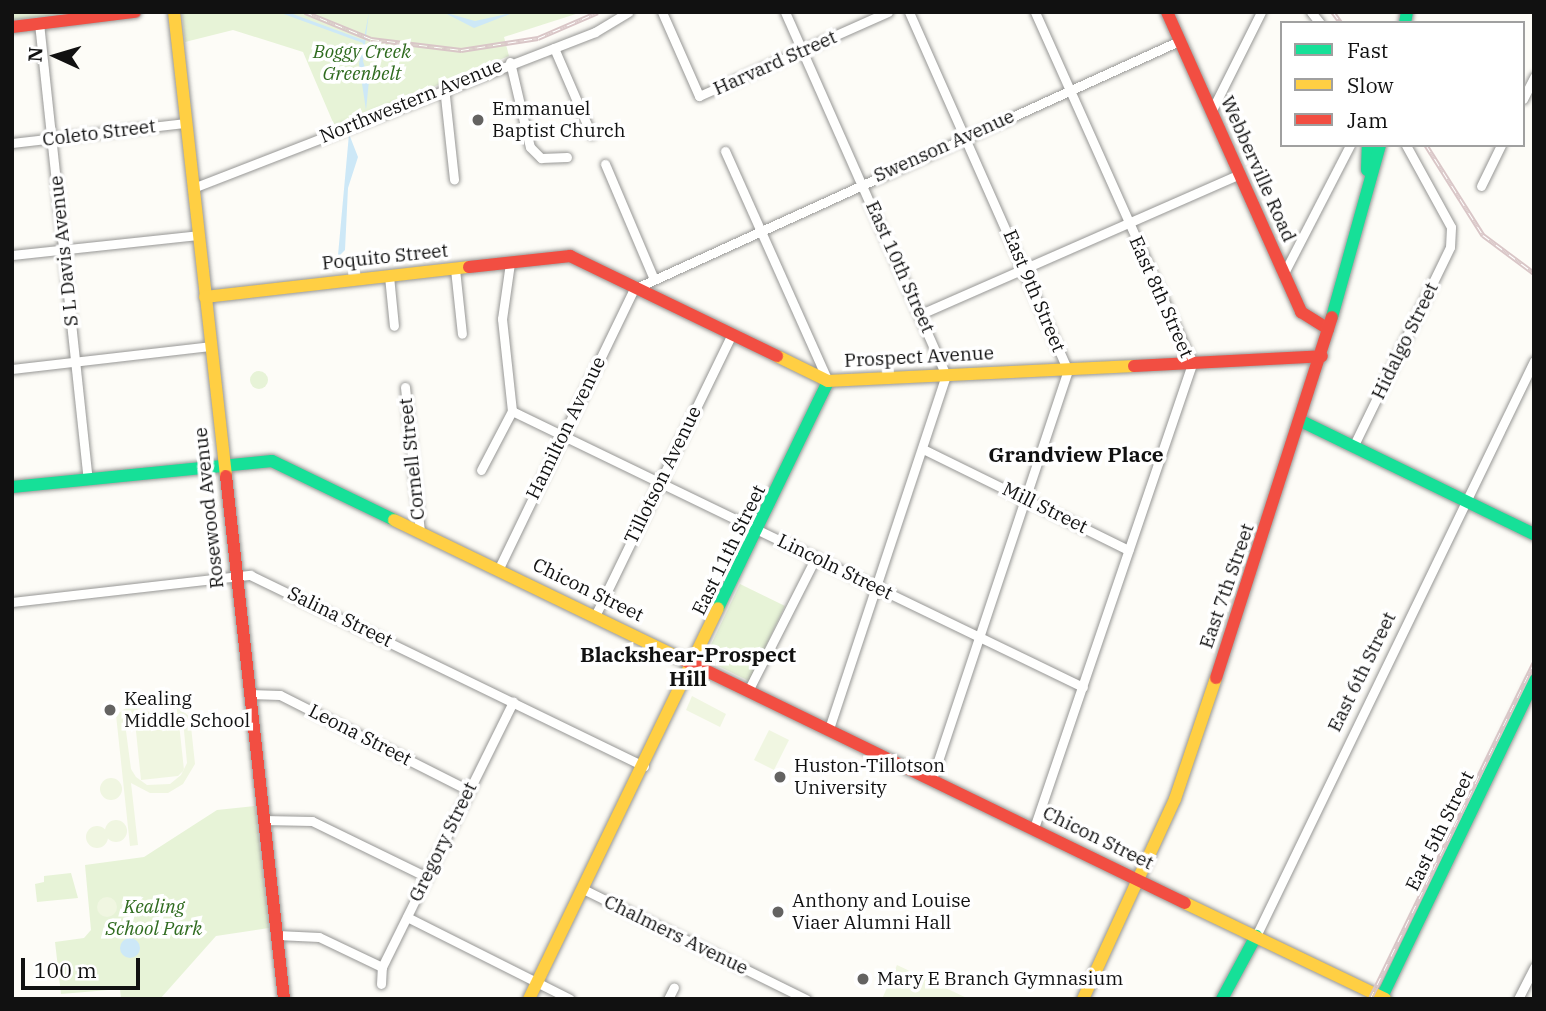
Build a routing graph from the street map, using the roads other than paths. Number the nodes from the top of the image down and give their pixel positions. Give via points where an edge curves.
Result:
1 (135, 12) edge
2 (174, 12) edge
3 (628, 12) edge
4 (662, 12) edge
5 (785, 12) edge
6 (888, 12) edge
7 (909, 12) edge
8 (1035, 12) edge
9 (1167, 12) edge
10 (1261, 12) edge
11 (39, 23) junction
12 (12, 27) edge
13 (1179, 41) junction
14 (554, 48) junction
15 (802, 51) junction
16 (510, 62) junction
17 (1534, 77) edge
18 (444, 88) junction
19 (1069, 90) junction
20 (1525, 95) edge
21 (1211, 112) junction
22 (186, 123) junction
23 (591, 134) dead end
24 (967, 137) junction
25 (51, 140) junction
26 (12, 143) edge
27 (1349, 147) edge
28 (1368, 147) edge
29 (1379, 147) edge
30 (1407, 147) edge
31 (1500, 147) edge
32 (725, 151) dead end
33 (567, 157) dead end
34 (605, 164) dead end
35 (1367, 171) junction
36 (1239, 174) junction
37 (454, 179) dead end
38 (863, 182) junction
39 (1481, 186) dead end
40 (193, 188) junction
41 (1129, 223) junction
42 (760, 230) junction
43 (198, 236) junction
44 (64, 250) junction
45 (12, 255) edge
46 (570, 256) joint
47 (510, 263) junction
48 (455, 269) junction
49 (1024, 269) junction
50 (1284, 273) junction
51 (388, 276) junction
52 (653, 277) junction
53 (634, 289) junction
54 (205, 297) junction
55 (923, 313) junction
56 (394, 326) dead end
57 (1328, 329) junction
58 (462, 334) dead end
59 (732, 334) junction
60 (210, 346) junction
61 (1322, 356) junction
62 (1299, 359) junction
63 (1534, 361) edge
64 (76, 363) junction
65 (1192, 363) junction
66 (12, 369) edge
67 (1068, 370) junction
68 (1317, 373) junction
69 (946, 375) junction
70 (828, 381) junction
71 (405, 387) dead end
72 (512, 411) junction
73 (1303, 422) junction
74 (560, 437) junction
75 (1353, 447) junction
76 (923, 449) junction
77 (224, 462) junction
78 (481, 470) dead end
79 (88, 479) junction
80 (659, 482) junction
81 (12, 487) edge
82 (1027, 500) junction
83 (1466, 500) junction
84 (420, 531) junction
85 (760, 531) junction
86 (1534, 534) edge
87 (1128, 550) junction
88 (816, 557) junction
89 (499, 568) junction
90 (236, 577) junction
91 (878, 588) junction
92 (12, 602) edge
93 (595, 616) junction
94 (981, 638) junction
95 (694, 664) junction
96 (1534, 681) edge
97 (1083, 687) junction
98 (749, 689) junction
99 (248, 694) junction
100 (513, 702) junction
101 (829, 728) junction
102 (644, 766) junction
103 (932, 778) junction
104 (468, 790) junction
105 (263, 820) junction
106 (1034, 828) junction
107 (427, 877) junction
108 (1139, 880) junction
109 (583, 890) junction
110 (407, 917) junction
111 (277, 935) junction
112 (1256, 936) junction
113 (382, 967) junction
114 (1534, 967) edge
115 (537, 982) junction
116 (381, 985) dead end
117 (674, 987) dead end
118 (1366, 994) edge
119 (1383, 998) edge
120 (284, 999) edge
121 (529, 999) edge
122 (570, 999) edge
123 (668, 999) edge
124 (806, 999) edge
125 (1083, 999) edge
126 (1222, 999) edge
127 (1518, 999) edge

1 - 11 street
2 - 22 street, Rosewood Avenue
3 - 14 street, Northwestern Avenue
4 - 15 street, Harvard Street via 699,96
5 - 15 street, East 10th Street
6 - 15 street, Harvard Street
7 - 24 street, East 9th Street
8 - 19 street, East 8th Street
9 - 13 street, Webberville Road
10 - 21 street
11 - 12 street
11 - 25 street, S L Davis Avenue
13 - 19 street, Swenson Avenue
13 - 21 street, Webberville Road
14 - 16 street, Northwestern Avenue
14 - 23 street
15 - 38 street, East 10th Street
16 - 18 street, Northwestern Avenue
16 - 33 street via 530,147 541,158
17 - 20 street
18 - 37 street
18 - 40 street, Northwestern Avenue
19 - 24 street, Swenson Avenue
19 - 41 street, East 8th Street
21 - 36 street, Webberville Road
22 - 25 street, Coleto Street
22 - 40 street, Rosewood Avenue
24 - 38 street, Swenson Avenue
24 - 49 street, East 9th Street
25 - 26 street, Coleto Street
25 - 44 street, S L Davis Avenue
27 - 50 street
28 - 35 street, East 7th Street
29 - 35 street, East 7th Street
30 - 75 street, Hidalgo Street via 1452,235
31 - 39 street
32 - 42 street
34 - 52 street
35 - 57 street, East 7th Street
36 - 41 street
36 - 50 street, Webberville Road
38 - 42 street, Swenson Avenue
38 - 55 street, East 10th Street
40 - 43 street, Rosewood Avenue
41 - 49 street
41 - 65 street, East 8th Street
42 - 52 street, Swenson Avenue
42 - 70 street
43 - 44 street
43 - 54 street, Rosewood Avenue
44 - 45 street
44 - 64 street, S L Davis Avenue
46 - 47 street, Poquito Street
46 - 53 street, Prospect Avenue
47 - 48 street, Poquito Street
47 - 72 street via 502,319
48 - 51 street, Poquito Street
48 - 58 street
49 - 55 street
49 - 67 street, East 9th Street
50 - 57 street, Webberville Road via 1306,319
51 - 54 street, Poquito Street
51 - 56 street
52 - 53 street, Swenson Avenue
53 - 59 street, Prospect Avenue
53 - 74 street, Hamilton Avenue
54 - 60 street, Rosewood Avenue
55 - 69 street, East 10th Street
57 - 61 street, East 7th Street
59 - 70 street, Prospect Avenue
59 - 80 street, Tillotson Avenue
60 - 64 street
60 - 77 street, Rosewood Avenue
61 - 62 street, Prospect Avenue
61 - 68 street, East 7th Street
62 - 65 street, Prospect Avenue
62 - 68 street
63 - 83 street, East 6th Street
64 - 66 street
64 - 79 street, S L Davis Avenue
65 - 67 street, Prospect Avenue
65 - 87 street, East 8th Street
67 - 69 street, Prospect Avenue
67 - 82 street, East 9th Street
68 - 73 street, East 7th Street
69 - 70 street, Prospect Avenue
69 - 76 street
70 - 85 street, East 11th Street
71 - 84 street, Cornell Street
72 - 74 street, Lincoln Street
72 - 78 street
73 - 75 street
73 - 108 street, East 7th Street via 1175,799
74 - 80 street, Lincoln Street
74 - 89 street, Hamilton Avenue
75 - 83 street
76 - 82 street, Mill Street
76 - 91 street
77 - 79 street, Chicon Street
77 - 84 street, Chicon Street via 272,461
77 - 90 street, Rosewood Avenue
79 - 81 street, Chicon Street
80 - 85 street, Lincoln Street
80 - 93 street, Tillotson Avenue
82 - 87 street, Mill Street
82 - 94 street, East 9th Street
83 - 86 street
83 - 112 street, East 6th Street
84 - 89 street, Chicon Street
85 - 88 street, Lincoln Street
85 - 95 street, East 11th Street
87 - 97 street, East 8th Street
88 - 91 street, Lincoln Street
88 - 98 street
89 - 93 street, Chicon Street
90 - 92 street, Salina Street
90 - 99 street, Rosewood Avenue
90 - 100 street, Salina Street via 263,580
91 - 94 street, Lincoln Street
91 - 101 street
93 - 95 street, Chicon Street
94 - 97 street, Lincoln Street
94 - 103 street, East 9th Street
95 - 98 street, Chicon Street
95 - 102 street, East 11th Street
96 - 119 street, East 5th Street
97 - 106 street, East 8th Street
98 - 101 street, Chicon Street
99 - 104 street, Leona Street via 280,695
99 - 105 street, Rosewood Avenue
100 - 102 street, Salina Street
100 - 104 street, Gregory Street
101 - 103 street, Chicon Street
102 - 109 street, East 11th Street
103 - 106 street, Chicon Street
104 - 107 street, Gregory Street
105 - 107 street via 312,821
105 - 111 street, Rosewood Avenue
106 - 108 street, Chicon Street
107 - 110 street, Gregory Street
108 - 112 street, Chicon Street
108 - 125 street, East 7th Street
109 - 115 street, East 11th Street
109 - 124 street, Chalmers Avenue
110 - 113 street, Gregory Street
110 - 115 street
111 - 113 street via 319,937
111 - 120 street, Rosewood Avenue
112 - 118 street, Chicon Street
112 - 126 street, East 6th Street
113 - 116 street, Gregory Street
114 - 127 street
115 - 121 street, East 11th Street
115 - 122 street
117 - 123 street
118 - 119 street, Chicon Street

